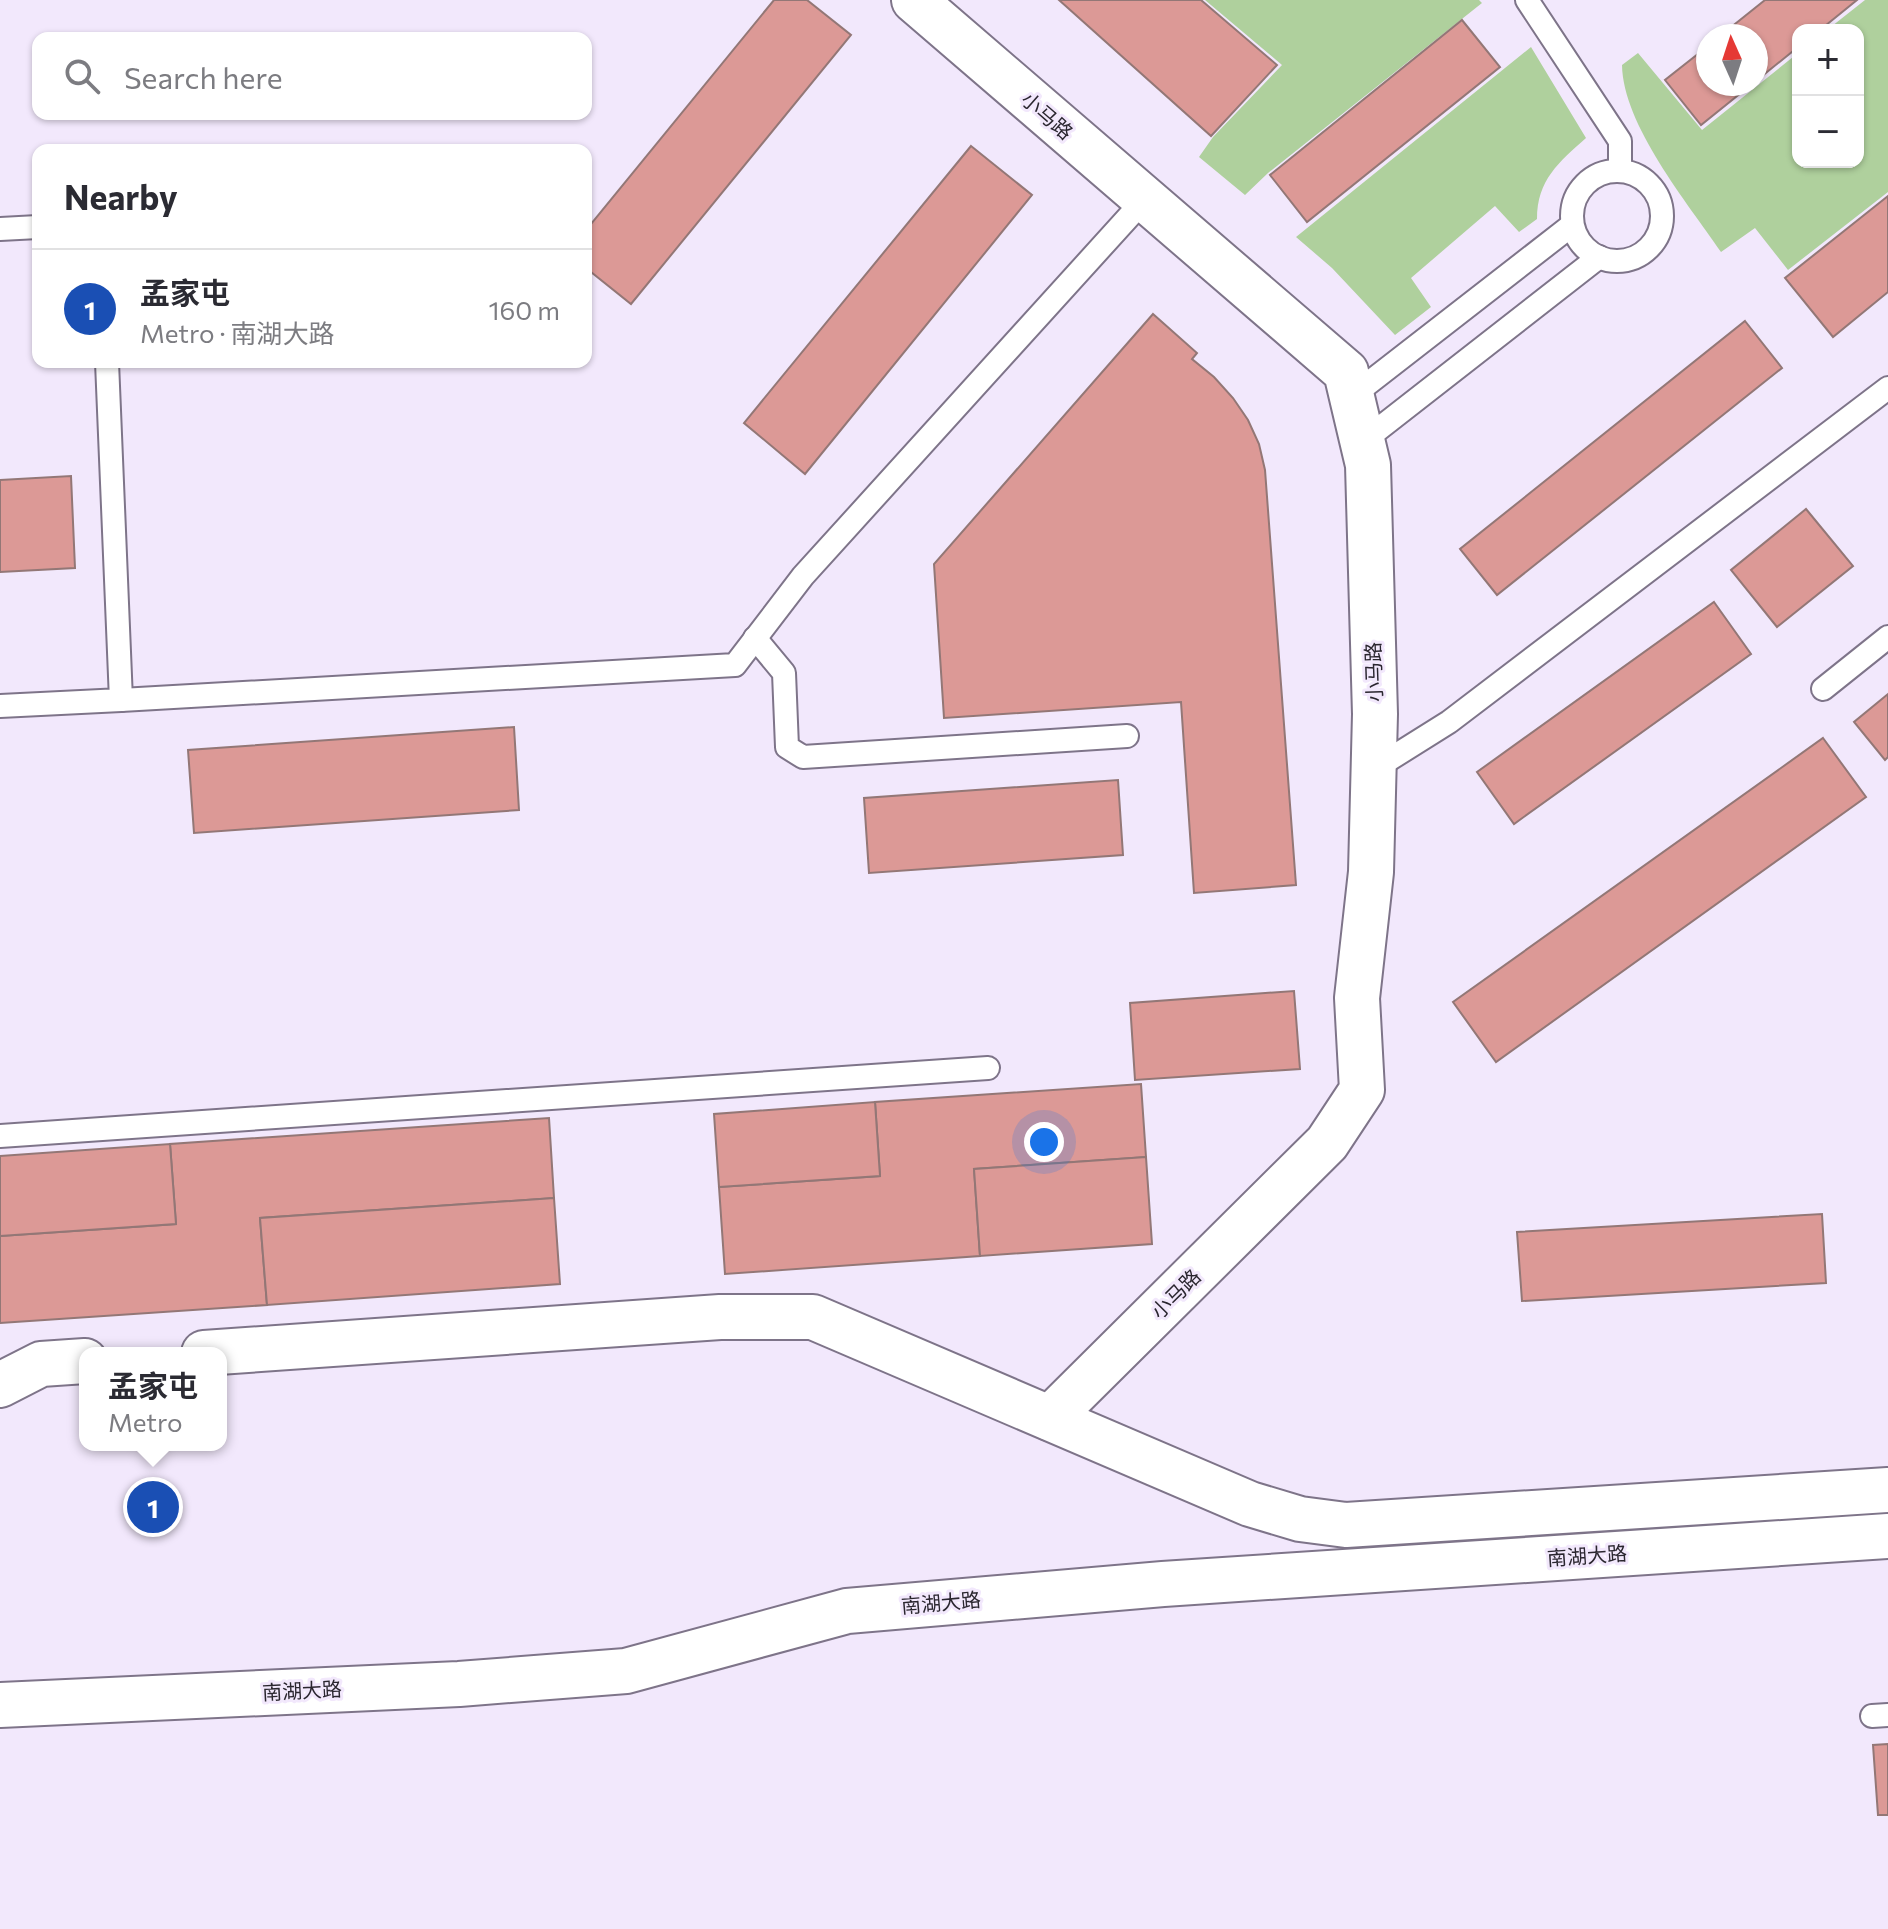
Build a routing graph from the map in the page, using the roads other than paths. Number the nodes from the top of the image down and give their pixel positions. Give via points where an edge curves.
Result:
1 (914, 0) edge
2 (1527, 0) edge
3 (1620, 171) junction
4 (1144, 200) junction
5 (1572, 225) junction
6 (32, 227) edge
7 (0, 229) edge
8 (1599, 257) junction
9 (107, 368) edge
10 (1888, 388) edge
11 (1352, 396) junction
12 (1362, 442) junction
13 (1888, 637) edge
14 (755, 638) junction
15 (1823, 689) dead end
16 (121, 700) junction
17 (0, 706) edge
18 (1127, 736) dead end
19 (1374, 769) junction
20 (988, 1068) dead end
21 (0, 1136) edge
22 (227, 1351) edge
23 (79, 1361) edge
24 (0, 1385) edge
25 (1050, 1418) junction
26 (1888, 1490) edge
27 (1888, 1536) edge
28 (0, 1705) edge

1 - 4 main road, 小马路
2 - 3 lane via 1620,141
3 - 5 lane via 1604,172 1577,193
3 - 8 lane via 1650,185 1662,210 1662,225 1657,239 1636,257 1620,262
4 - 11 main road, 小马路 via 1346,372
4 - 14 lane via 803,576
5 - 8 lane via 1578,241
5 - 11 lane
6 - 7 lane
8 - 12 lane
9 - 16 lane
10 - 19 lane via 1449,722
11 - 12 main road, 小马路
12 - 19 main road, 小马路 via 1368,480
13 - 15 lane
14 - 16 lane via 735,665
14 - 18 lane via 784,673 787,747 803,757
16 - 17 lane
19 - 25 main road, 小马路 via 1371,872 1357,998 1362,1090 1327,1143
20 - 21 lane
22 - 25 main road via 720,1317 813,1317
23 - 24 main road via 41,1364
25 - 26 main road via 1250,1504 1346,1525
27 - 28 main road, 南湖大路 via 1179,1583 847,1611 626,1671

